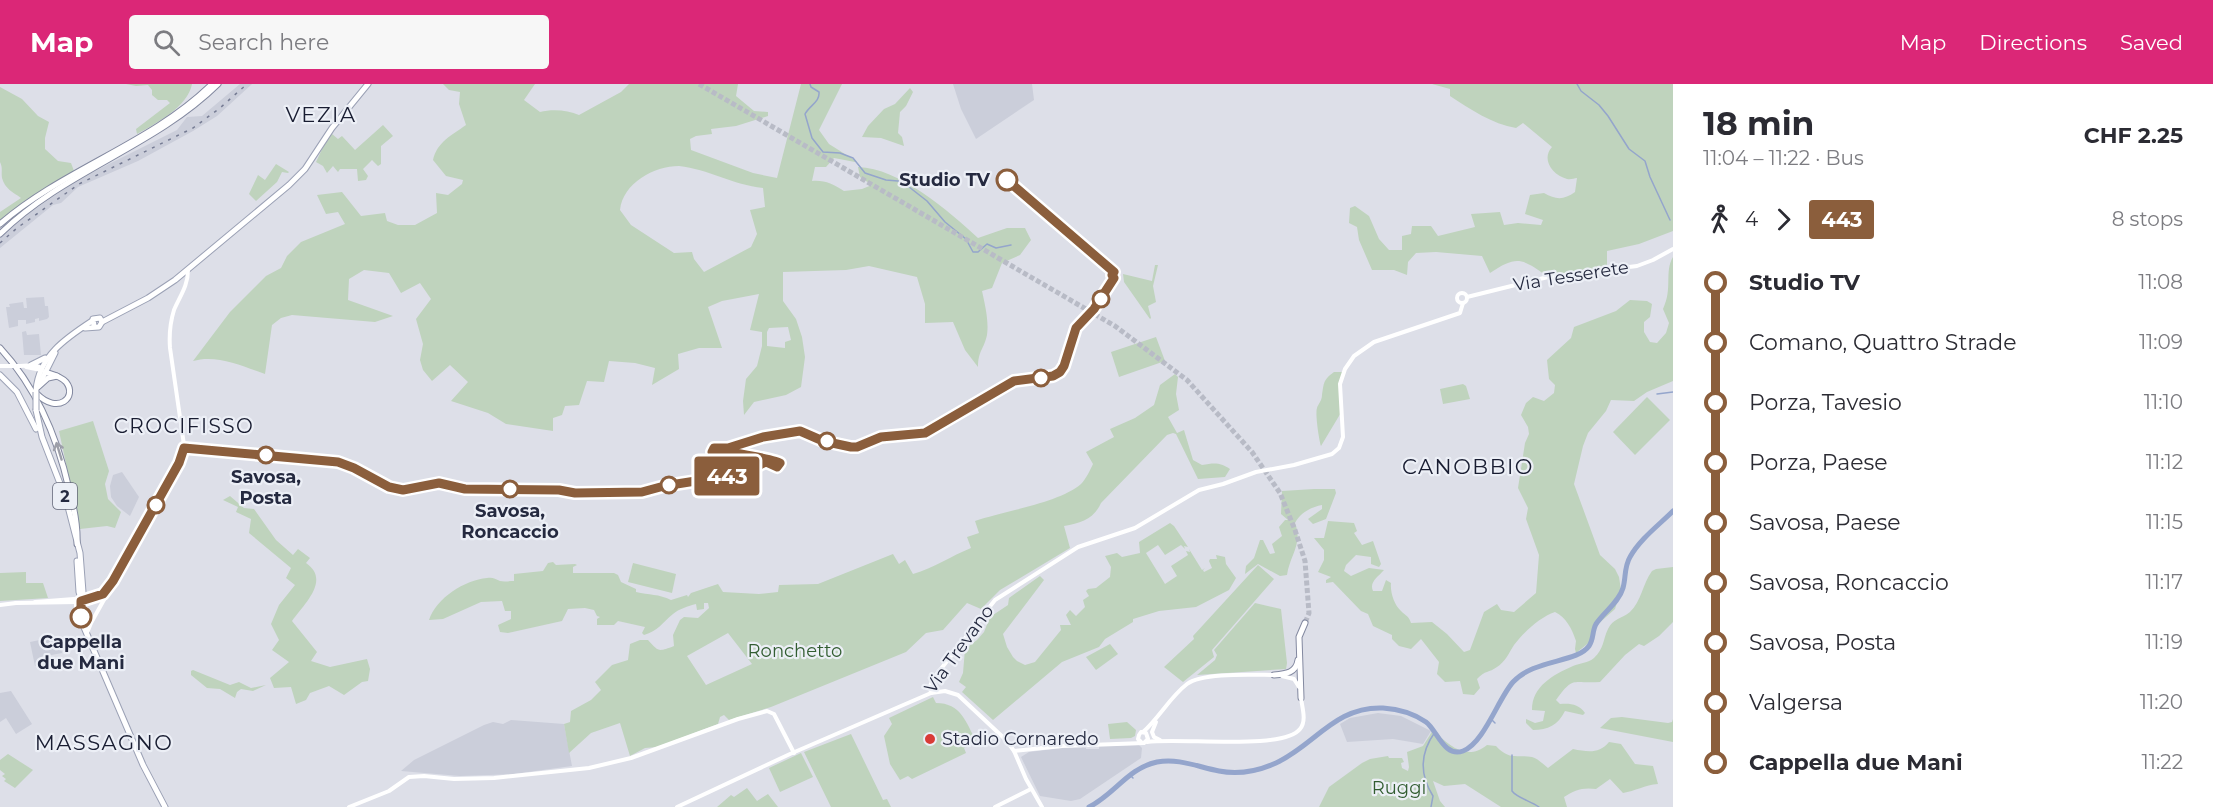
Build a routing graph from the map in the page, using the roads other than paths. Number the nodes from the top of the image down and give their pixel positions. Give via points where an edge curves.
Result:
1 (212, 84) edge
2 (218, 84) edge
3 (368, 84) edge
4 (0, 224) edge
5 (0, 234) edge
6 (1673, 249) edge
7 (188, 270) junction
8 (175, 280) junction
9 (186, 286) junction
10 (1467, 297) junction
11 (1463, 303) junction
12 (68, 337) junction
13 (0, 348) edge
14 (51, 353) junction
15 (31, 365) junction
16 (0, 366) edge
17 (20, 366) junction
18 (42, 370) junction
19 (0, 375) edge
20 (57, 376) junction
21 (35, 389) junction
22 (46, 449) junction
23 (77, 544) junction
24 (113, 581) junction
25 (105, 597) junction
26 (81, 601) junction
27 (0, 605) edge
28 (86, 632) junction
29 (1274, 675) junction
30 (931, 693) junction
31 (1301, 698) junction
32 (1159, 717) junction
33 (1143, 732) junction
34 (1138, 736) junction
35 (1175, 741) junction
36 (1129, 742) junction
37 (1141, 742) junction
38 (1147, 742) junction
39 (1014, 751) junction
40 (794, 753) junction
41 (1031, 789) junction
42 (165, 807) edge
43 (349, 807) edge
44 (677, 807) edge
45 (994, 807) edge
46 (1042, 807) edge

1 - 4 main road via 165,121 52,186
2 - 5 main road via 168,124 46,196
3 - 7 main road via 300,176
6 - 10 main road, Via Tesserete via 1637,266 1541,278
7 - 8 main road
7 - 9 main road
8 - 9 main road via 183,280
8 - 12 main road, 2 via 101,320 99,327 93,323
9 - 24 main road via 173,315 169,339 184,451
10 - 11 main road
10 - 11 main road via 1462,293 1457,296
11 - 30 main road, Via Trevano via 1460,313 1370,343 1349,362 1340,384 1344,430 1337,450 1325,458 1256,472 1199,490 1135,528 1076,548 1007,590 990,605 932,680
12 - 14 main road, 2
12 - 18 main road, 2
13 - 21 main road
14 - 15 main road
14 - 18 main road, 2
15 - 17 main road
15 - 18 main road
16 - 17 main road, bridge
17 - 18 main road
18 - 20 main road
18 - 21 main road, 2
19 - 22 main road via 17,392
20 - 21 main road
20 - 21 main road via 69,390 68,398 61,404 49,404
21 - 22 main road, 2, bridge via 38,425
23 -> 21 main road via 67,479
22 - 23 main road, 2 via 66,499
23 - 26 main road, 2 via 82,570
24 - 25 main road
24 - 26 main road via 103,594
25 - 26 main road
25 - 28 main road
26 - 27 main road
26 - 28 main road, 2
28 - 42 main road, 2
29 - 31 main road via 1294,679
29 - 31 main road via 1296,668 1296,634 1305,620 1299,637
29 - 32 main road via 1195,679 1182,688
30 - 39 main road via 945,691 960,696
30 - 40 main road, Via Trevano
31 - 35 main road via 1302,726 1288,737 1247,742
32 - 33 main road
32 - 35 main road via 1152,730 1154,737
33 - 34 main road
33 - 38 main road via 1148,736
34 - 36 main road
34 - 37 main road
35 - 38 main road
36 - 37 main road
36 - 39 main road
37 - 38 main road
39 - 41 main road
40 - 43 main road via 774,714 767,711 616,763 506,778 415,776
40 - 44 main road, Via Trevano
41 - 45 main road
41 - 46 main road

